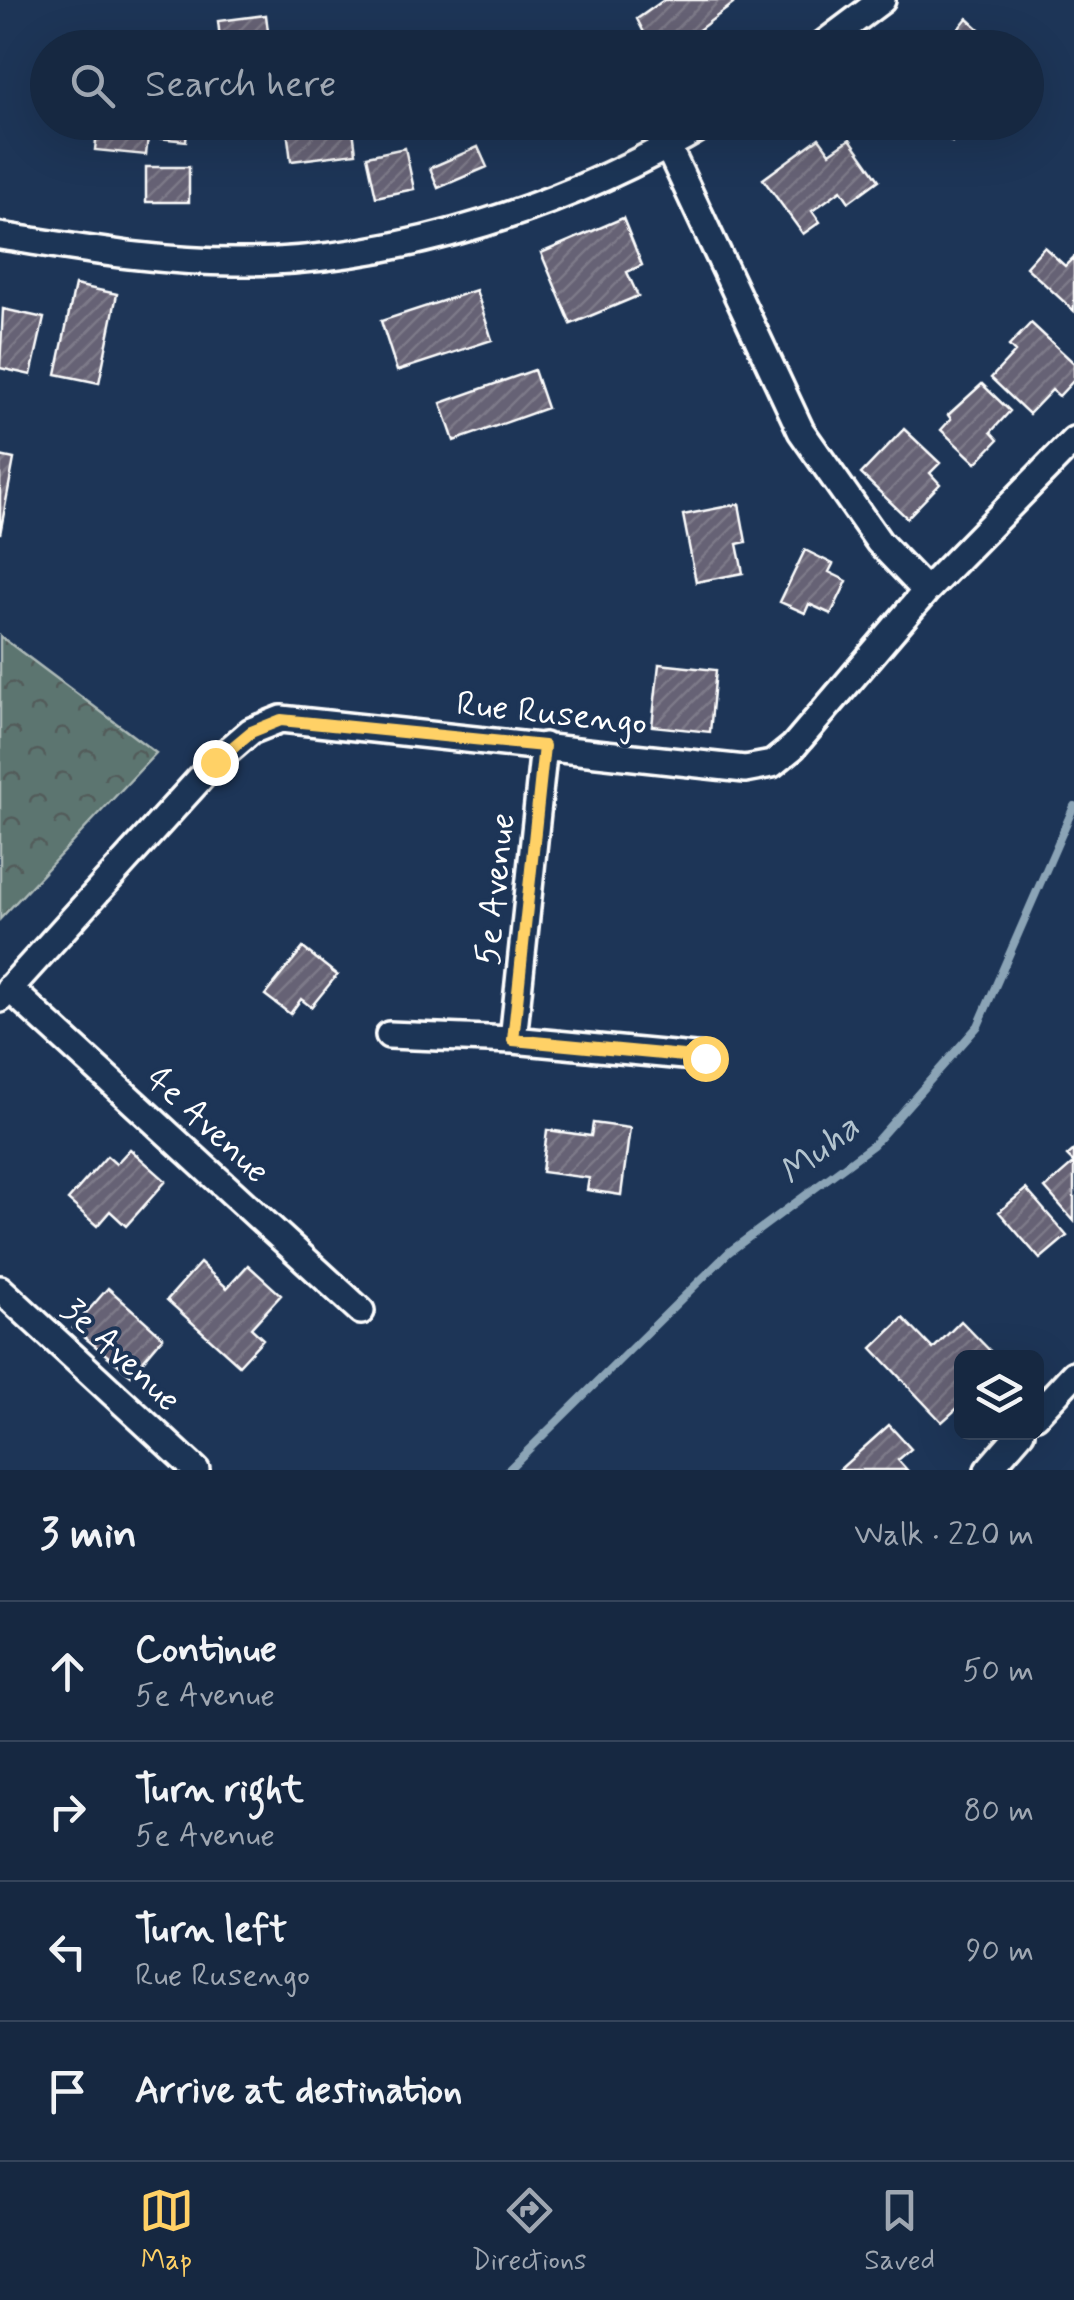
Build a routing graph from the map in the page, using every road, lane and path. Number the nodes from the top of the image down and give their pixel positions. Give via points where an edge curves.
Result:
1 (882, 0) edge
2 (842, 30) edge
3 (681, 140) edge
4 (668, 148) junction
5 (0, 236) edge
6 (1074, 440) edge
7 (926, 591) junction
8 (544, 746) junction
9 (5, 994) edge
10 (389, 1035) dead end
11 (513, 1040) junction
12 (705, 1058) dead end
13 (0, 1289) edge
14 (361, 1311) dead end
15 (1074, 1374) edge
16 (1044, 1407) edge
17 (1014, 1440) edge
18 (196, 1470) edge
19 (988, 1470) edge

1 - 2 street
3 - 4 street
4 - 5 street via 560,196 460,230 351,253 242,262
4 - 7 street via 801,431 880,542
6 - 7 street, Rue Rusengo
7 - 8 street, Rue Rusengo via 772,764 745,768
8 - 9 street, Rue Rusengo via 281,720 251,732 215,762
8 - 11 street, 5e Avenue
9 - 14 street, 4e Avenue
10 - 11 street
11 - 12 street
13 - 18 street, 3e Avenue
15 - 16 street
17 - 19 street

